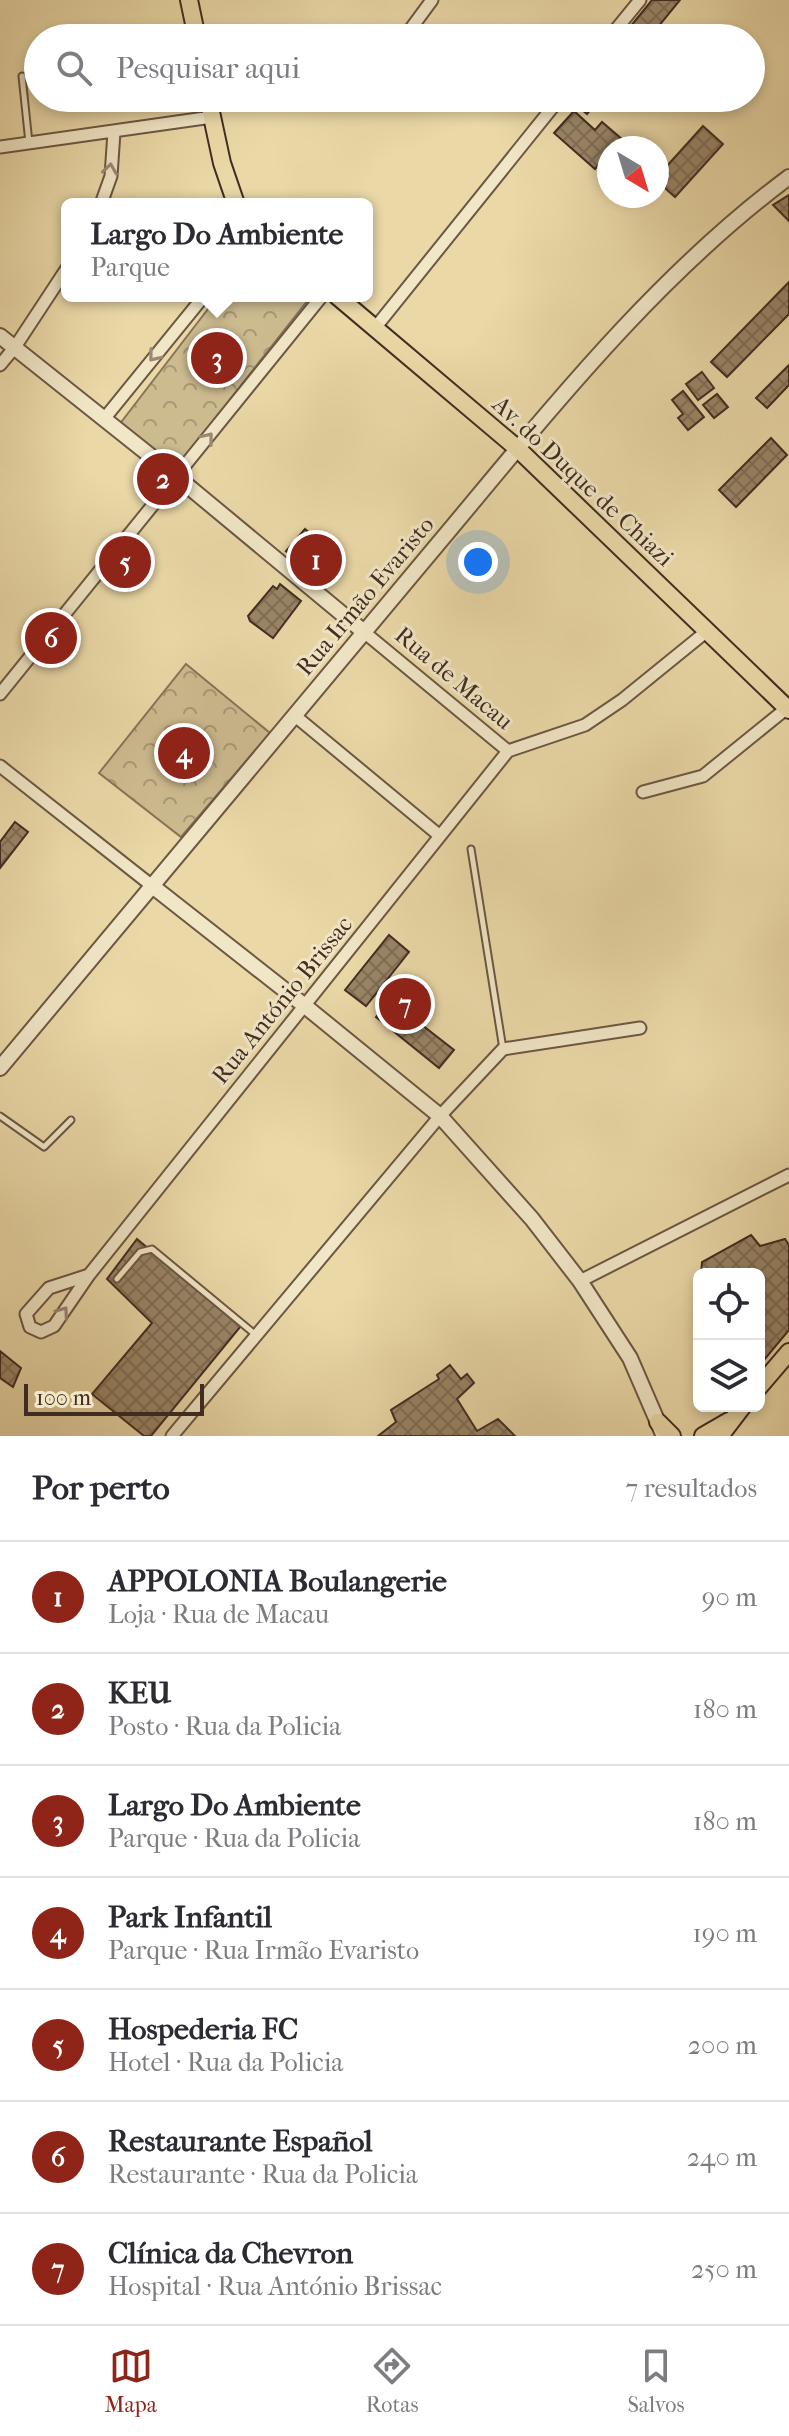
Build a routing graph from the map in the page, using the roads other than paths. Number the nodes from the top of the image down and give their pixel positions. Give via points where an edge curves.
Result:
1 (189, 0) edge
2 (432, 0) edge
3 (640, 0) edge
4 (194, 24) edge
5 (414, 24) edge
6 (620, 24) edge
7 (22, 76) dead end
8 (24, 95) edge
9 (26, 112) edge
10 (211, 112) edge
11 (549, 112) edge
12 (212, 117) junction
13 (114, 132) junction
14 (29, 143) junction
15 (0, 147) edge
16 (789, 177) edge
17 (103, 198) edge
18 (234, 198) edge
19 (61, 277) edge
20 (199, 302) edge
21 (317, 302) edge
22 (344, 302) edge
23 (375, 328) junction
24 (0, 336) edge
25 (15, 347) junction
26 (0, 365) edge
27 (104, 419) junction
28 (518, 449) junction
29 (177, 477) junction
30 (707, 631) junction
31 (364, 632) junction
32 (0, 694) edge
33 (788, 709) edge
34 (294, 715) junction
35 (508, 751) junction
36 (0, 766) edge
37 (643, 792) dead end
38 (440, 836) junction
39 (471, 849) dead end
40 (151, 885) junction
41 (305, 1006) junction
42 (640, 1028) dead end
43 (503, 1049) junction
44 (0, 1068) edge
45 (0, 1116) edge
46 (440, 1116) junction
47 (71, 1120) dead end
48 (789, 1175) edge
49 (89, 1275) junction
50 (117, 1279) dead end
51 (580, 1281) junction
52 (256, 1335) junction
53 (789, 1352) edge
54 (765, 1380) edge
55 (737, 1412) edge
56 (730, 1420) junction
57 (661, 1429) edge
58 (172, 1436) edge
59 (672, 1436) edge
60 (703, 1436) edge
61 (720, 1436) edge

1 - 4 main road
2 - 5 street
3 - 6 street
7 - 8 lane
9 - 14 lane
10 - 12 main road
11 - 23 street
12 - 13 street
12 - 18 main road
13 - 14 street
17 -> 13 street via 111,176
14 - 15 street
16 - 28 street, Rua Irmão Evaristo via 679,269
19 - 25 street
20 -> 27 street
29 -> 21 street
22 - 23 main road, Av. do Duque de Chiazi
23 - 28 main road, Av. do Duque de Chiazi
24 - 25 street, Rua de Macau
25 - 26 street
25 - 27 street, Rua de Macau
27 - 29 street, Rua de Macau
28 - 30 main road, Av. do Duque de Chiazi
28 - 31 street, Rua Irmão Evaristo
29 - 31 street, Rua de Macau
29 - 32 street
30 - 33 main road, Av. do Duque de Chiazi
30 - 35 street via 585,725
31 - 34 street, Rua Irmão Evaristo
31 - 35 street, Rua de Macau
33 - 37 street via 703,776
34 - 38 street
34 - 40 street, Rua Irmão Evaristo
35 - 38 street, Rua António Brissac
36 - 40 street
38 - 41 street, Rua António Brissac
39 - 43 lane
40 - 41 street
40 - 44 street, Rua Irmão Evaristo
41 - 46 street
41 - 49 street, Rua António Brissac
42 - 43 street
43 - 46 street
45 - 47 lane via 44,1147
46 - 51 street
46 - 52 street
48 - 51 street
49 -> 49 street, Rua António Brissac via 49,1288 26,1314 30,1327 41,1332 54,1326
50 - 52 lane via 140,1252 152,1249
51 - 57 street via 630,1358
52 - 58 street
53 - 54 main road
55 - 56 main road
56 - 60 main road
56 - 61 main road
57 - 59 main road

